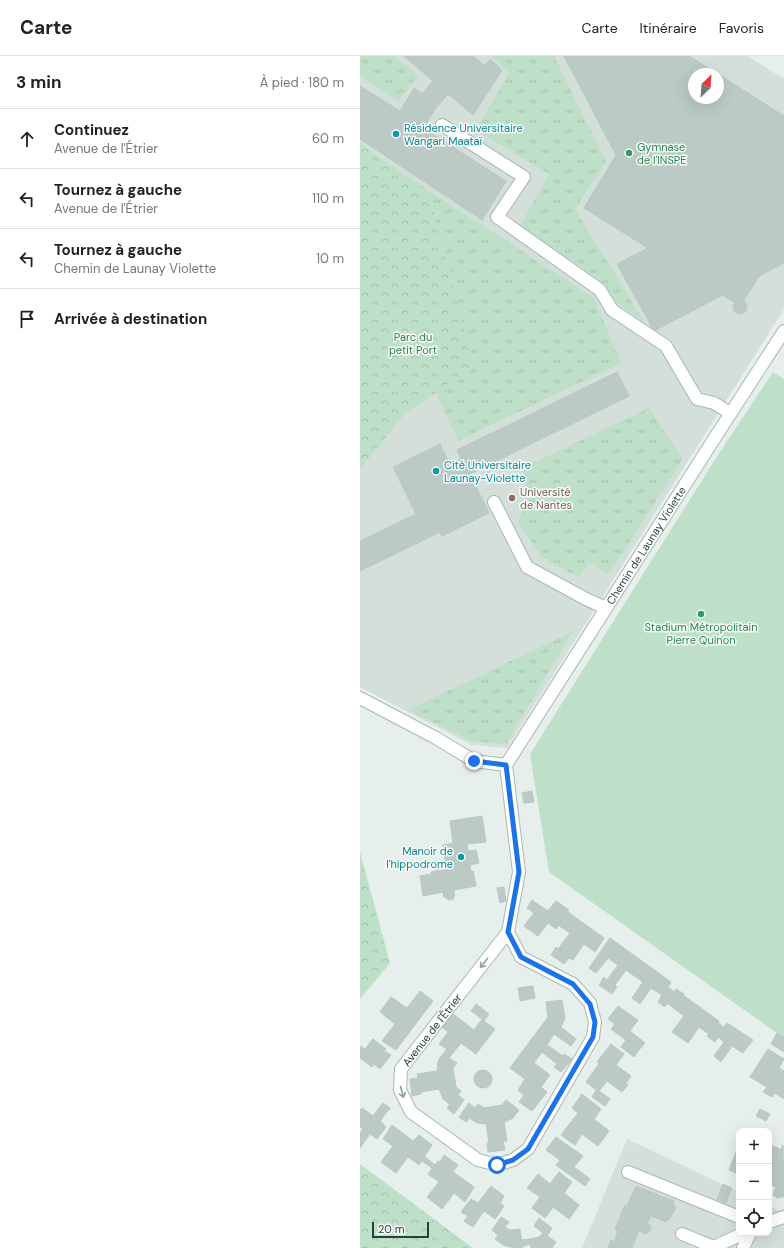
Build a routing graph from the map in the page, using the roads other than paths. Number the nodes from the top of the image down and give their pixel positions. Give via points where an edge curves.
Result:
1 (442, 125) dead end
2 (784, 331) edge
3 (730, 413) junction
4 (494, 502) dead end
5 (606, 608) junction
6 (360, 698) edge
7 (506, 765) junction
8 (508, 932) junction
9 (628, 1172) dead end
10 (736, 1216) edge
11 (784, 1217) edge
12 (772, 1221) edge
13 (682, 1234) dead end
14 (738, 1236) edge
15 (749, 1236) edge
16 (743, 1248) edge

1 - 3 street via 524,177 497,217 600,290 612,310 666,346 697,400 714,403
2 - 3 street, Chemin de Launay Violette
3 - 5 street, Chemin de Launay Violette
4 - 5 street via 527,567
5 - 7 street, Chemin de Launay Violette
6 - 7 street via 474,761
7 - 8 street, Avenue de l'Étrier via 519,872
8 -> 8 street, Avenue de l'Étrier via 401,1069 400,1090 411,1112 478,1160 497,1165 513,1160 528,1149 593,1037 595,1022 590,1004 573,984 521,957
9 - 10 street
11 - 12 street
13 - 14 street via 714,1247
15 - 16 street

